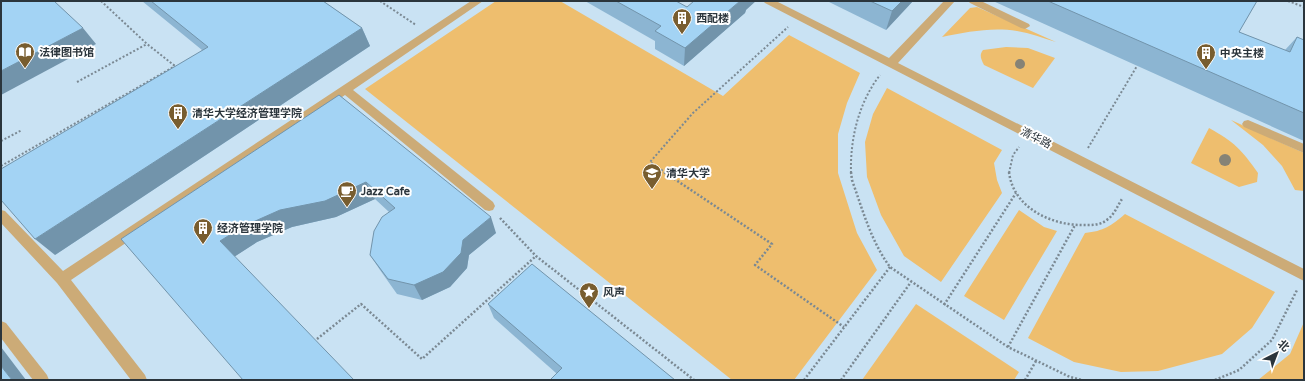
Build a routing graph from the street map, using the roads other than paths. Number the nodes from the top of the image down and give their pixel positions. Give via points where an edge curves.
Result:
1 (478, 1) edge
2 (768, 1) edge
3 (950, 1) edge
4 (973, 1) edge
5 (1025, 26) dead end
6 (891, 63) junction
7 (345, 88) junction
8 (358, 113) edge
9 (1248, 124) dead end
10 (1304, 149) edge
11 (489, 206) road end
12 (1, 215) edge
13 (62, 278) junction
14 (1302, 279) edge
15 (1, 327) edge
16 (42, 380) edge
17 (140, 380) edge

1 - 7 street
2 - 6 street, 清华路
3 - 6 street
4 - 5 street
6 - 14 street, 清华路 via 1130,186
7 - 8 street
7 - 11 street
7 - 13 street
9 - 10 street
12 - 13 street
13 - 17 street
15 - 16 street

